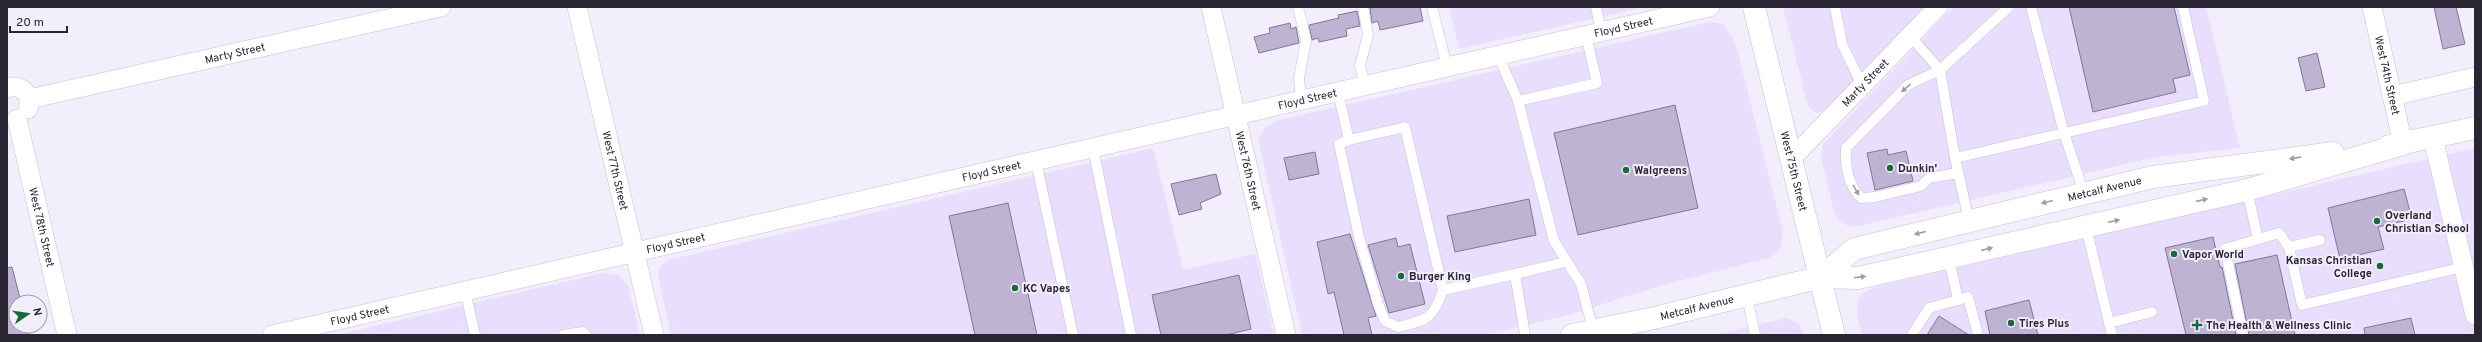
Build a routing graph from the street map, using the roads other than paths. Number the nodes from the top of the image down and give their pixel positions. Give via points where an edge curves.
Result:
1 (441, 7) edge
2 (577, 7) edge
3 (1298, 7) edge
4 (1364, 7) edge
5 (1432, 7) edge
6 (1596, 7) edge
7 (1710, 7) edge
8 (1754, 7) edge
9 (1835, 7) edge
10 (1938, 7) edge
11 (2009, 7) edge
12 (2031, 7) edge
13 (2183, 7) edge
14 (2372, 7) edge
15 (1215, 8) edge
16 (1594, 34) junction
17 (1910, 36) junction
18 (1498, 55) junction
19 (1446, 67) junction
20 (1940, 70) junction
21 (2475, 77) edge
22 (8, 83) edge
23 (1862, 85) junction
24 (1365, 86) junction
25 (1338, 92) junction
26 (2392, 96) junction
27 (29, 98) junction
28 (1301, 100) junction
29 (1518, 100) junction
30 (1236, 115) junction
31 (12, 118) edge
32 (2475, 128) edge
33 (2064, 133) junction
34 (2433, 138) junction
35 (1349, 140) junction
36 (2403, 144) junction
37 (1093, 148) junction
38 (1792, 158) junction
39 (1955, 158) junction
40 (1036, 161) junction
41 (1958, 173) junction
42 (2247, 190) junction
43 (2084, 193) junction
44 (1969, 221) junction
45 (2086, 227) junction
46 (2258, 239) junction
47 (2320, 240) dead end
48 (2289, 247) junction
49 (634, 252) junction
50 (1949, 258) junction
51 (1565, 262) junction
52 (2463, 267) junction
53 (1515, 274) junction
54 (1821, 277) junction
55 (465, 290) junction
56 (1442, 290) junction
57 (1747, 296) junction
58 (1958, 300) junction
59 (2152, 312) dead end
60 (2475, 315) edge
61 (2109, 323) junction
62 (1631, 329) edge
63 (1582, 333) edge
64 (67, 335) edge
65 (272, 335) edge
66 (475, 335) edge
67 (563, 335) edge
68 (586, 335) edge
69 (654, 335) edge
70 (1073, 335) edge
71 (1131, 335) edge
72 (1286, 335) edge
73 (1525, 335) edge
74 (1755, 335) edge
75 (1834, 335) edge
76 (1912, 335) edge
77 (1978, 335) edge
78 (2112, 335) edge
79 (2243, 335) edge

1 - 27 street, Marty Street
2 - 49 street, West 77th Street
3 - 28 lane via 1306,40 1299,78
4 - 24 lane via 1368,35 1360,65
5 - 19 lane
6 - 16 lane
7 - 16 street, Floyd Street
8 - 38 main road, West 75th Street
9 - 23 lane via 1842,44
10 - 17 street, Marty Street
11 - 20 lane
12 - 33 lane
13 - 33 lane via 2204,101
14 - 26 street, West 74th Street
15 - 30 street, West 76th Street
16 - 18 street, Floyd Street
16 - 29 lane via 1597,83
17 - 20 lane
17 - 23 street, Marty Street
18 - 19 street, Floyd Street
18 - 29 lane
19 - 24 street, Floyd Street
20 - 39 lane
20 -> 41 lane via 1908,85 1846,148 1845,162 1855,192 1861,198 1921,186 1929,178
21 - 26 street
22 - 27 street via 23,90
23 - 38 street, Marty Street
24 - 25 street, Floyd Street
25 - 28 street, Floyd Street
25 - 35 lane
26 - 36 street, West 74th Street
27 - 31 street via 28,111
28 - 30 street, Floyd Street
29 - 51 lane via 1554,241
30 - 37 street, Floyd Street
30 - 72 street, West 76th Street
31 - 64 street, West 78th Street
32 - 34 main road, Metcalf Avenue
33 - 39 lane
33 - 43 lane
34 - 36 main road, Metcalf Avenue
34 - 52 street
35 - 56 lane via 1405,127
35 - 56 lane via 1339,144 1358,237 1385,320 1398,327 1426,320 1438,306
36 - 42 main road, Metcalf Avenue
36 -> 43 main road, Metcalf Avenue via 2153,177
37 - 40 street, Floyd Street
37 - 71 lane
38 - 54 main road, West 75th Street
39 - 41 lane
40 - 49 street, Floyd Street
40 - 70 lane
41 - 44 lane
45 -> 42 main road, Metcalf Avenue
42 - 46 lane
43 -> 44 main road, Metcalf Avenue
44 -> 54 main road, Metcalf Avenue via 1854,249
50 -> 45 main road, Metcalf Avenue
45 - 61 lane
46 - 48 lane via 2279,233
46 - 79 lane via 2225,249
47 - 48 lane
48 - 52 lane via 2302,305
49 - 55 street, Floyd Street
49 - 69 street, West 77th Street
54 -> 50 main road, Metcalf Avenue via 1858,278
50 - 58 lane
51 - 53 lane
51 - 63 lane via 1581,284
52 - 60 street
53 - 56 lane
53 - 73 lane
54 - 57 main road, Metcalf Avenue
54 - 75 main road, West 75th Street
55 - 65 street, Floyd Street
55 - 66 lane
57 - 62 main road, Metcalf Avenue
57 - 74 lane
58 - 76 lane via 1929,308
58 - 77 lane via 1968,297
59 - 61 lane
61 - 78 lane
62 - 63 main road, Metcalf Avenue
67 - 68 lane via 583,332

